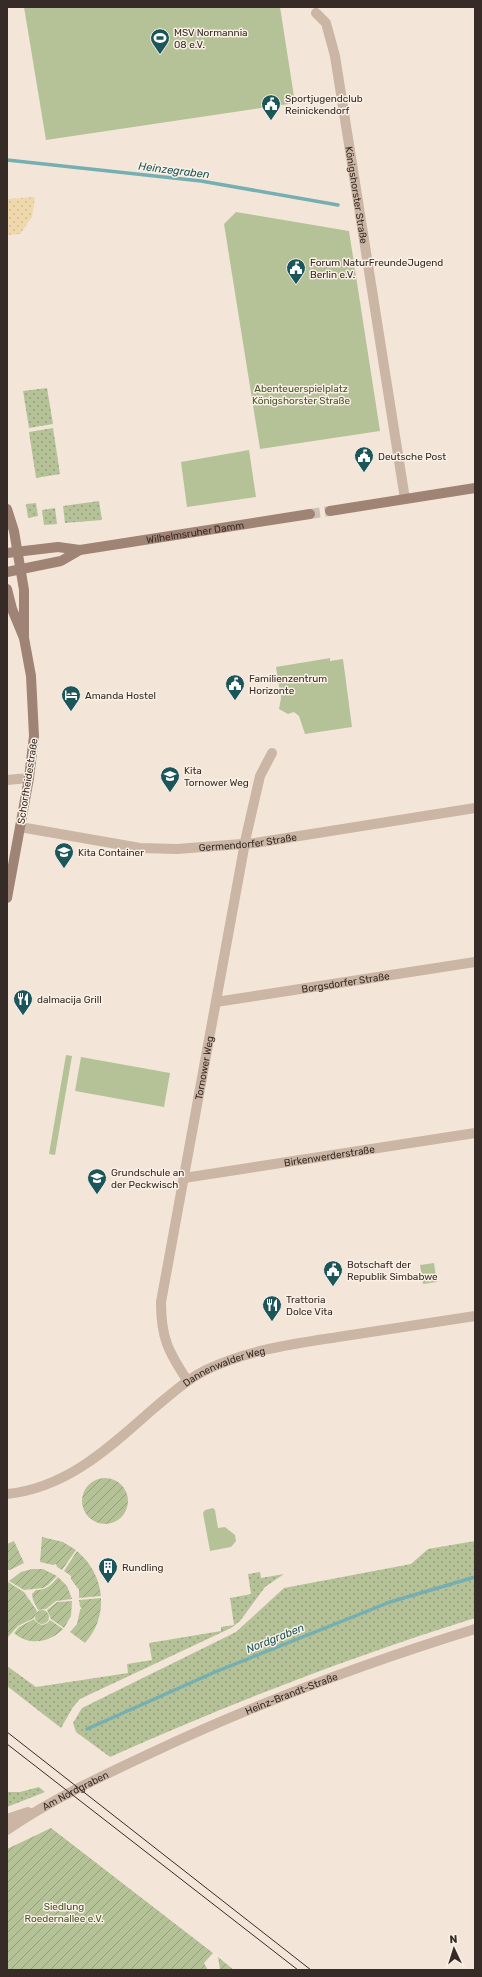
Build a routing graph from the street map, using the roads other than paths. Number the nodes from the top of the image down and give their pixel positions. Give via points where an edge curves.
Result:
1 (316, 13) dead end
2 (475, 488) edge
3 (405, 499) junction
4 (7, 509) edge
5 (330, 511) tunnel mouth
6 (310, 514) tunnel mouth
7 (80, 550) junction
8 (18, 552) junction
9 (7, 553) edge
10 (20, 569) junction
11 (7, 572) edge
12 (7, 589) edge
13 (24, 638) junction
14 (272, 753) dead end
15 (29, 778) junction
16 (7, 780) edge
17 (475, 808) edge
18 (20, 827) junction
19 (245, 844) junction
20 (7, 898) edge
21 (475, 962) edge
22 (216, 1002) junction
23 (475, 1133) edge
24 (184, 1178) junction
25 (475, 1316) edge
26 (188, 1380) junction
27 (7, 1494) edge
28 (475, 1629) edge
29 (113, 1771) joint
30 (38, 1809) junction
31 (7, 1819) edge
32 (7, 1830) edge

1 - 3 street, Königshorster Straße via 326,23 335,56
2 - 3 main road
3 - 5 main road
4 - 8 main road, Schorfheidestraße
6 - 7 main road, Wilhelmsruher Damm
7 - 8 main road, Wilhelmsruher Damm via 58,547
7 - 10 main road, Wilhelmsruher Damm via 61,561
8 - 9 main road, Wilhelmsruher Damm
8 - 10 main road, Schorfheidestraße
10 - 11 main road, Wilhelmsruher Damm
10 - 13 main road, Schorfheidestraße via 24,597
12 - 13 main road, Schorfheidestraße
13 - 15 main road, Schorfheidestraße via 31,676 34,736
14 - 19 street, Tornower Weg via 260,776
15 - 16 street
15 - 18 main road, Schorfheidestraße
17 - 19 street, Germendorfer Straße
18 - 19 street, Germendorfer Straße via 140,848 177,849
18 - 20 main road, Schorfheidestraße
19 - 22 street, Tornower Weg
21 - 22 street, Borgsdorfer Straße
22 - 24 street, Tornower Weg
23 - 24 street, Birkenwerderstraße
24 - 26 street, Tornower Weg via 164,1283 161,1321 170,1353
25 - 26 street, Dannenwalder Weg via 273,1348 230,1359
26 - 27 street, Dannenwalder Weg via 85,1466 28,1491
28 - 29 street, Heinz-Brandt-Straße via 293,1693 205,1728
29 - 30 street, Am Nordgraben
30 - 31 street, Am Nordgraben
30 - 32 street, Am Nordgraben

